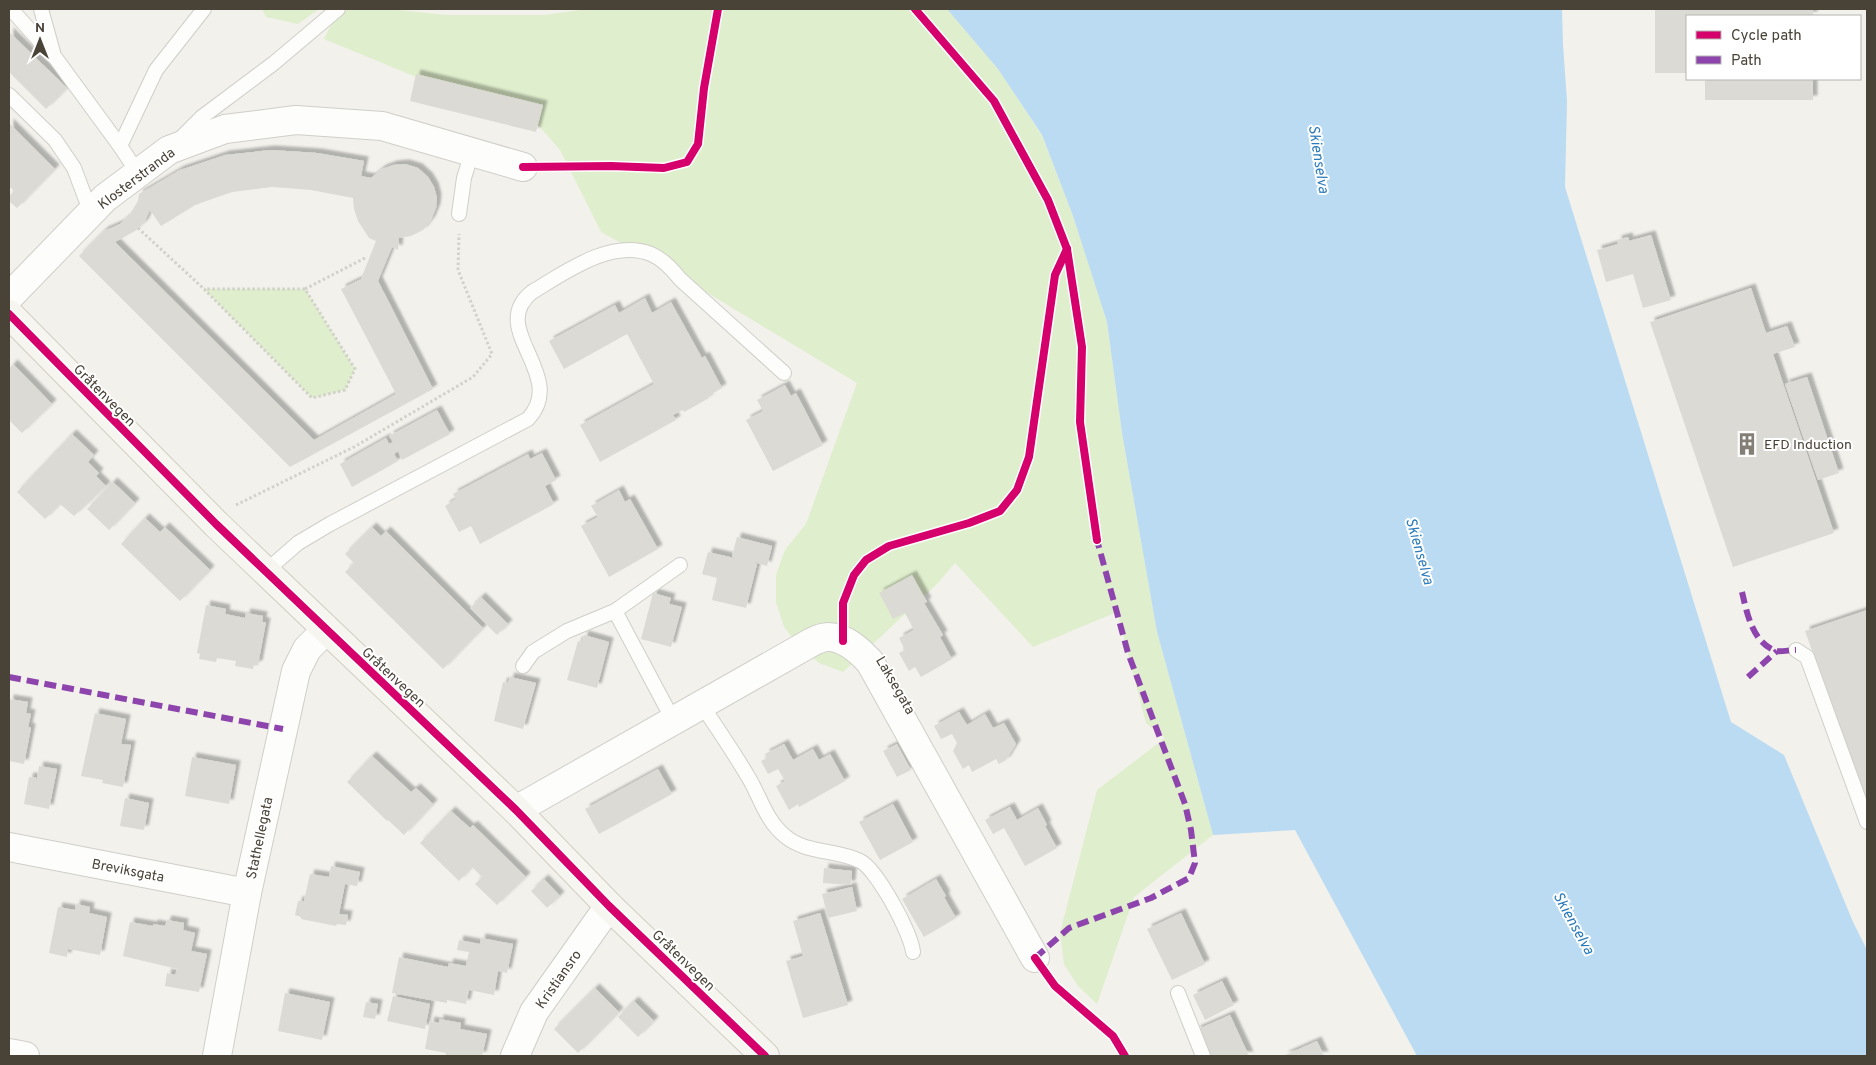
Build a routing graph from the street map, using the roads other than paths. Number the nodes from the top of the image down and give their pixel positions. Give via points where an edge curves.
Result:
1 (11, 9) edge
2 (41, 9) edge
3 (204, 9) edge
4 (338, 9) edge
5 (54, 56) junction
6 (9, 95) edge
7 (120, 146) junction
8 (169, 150) junction
9 (472, 152) junction
10 (522, 167) dead end
11 (138, 173) junction
12 (91, 213) junction
13 (459, 214) road end
14 (9, 297) edge
15 (9, 314) edge
16 (784, 373) dead end
17 (680, 565) dead end
18 (266, 571) junction
19 (615, 610) junction
20 (326, 630) junction
21 (1796, 650) dead end
22 (523, 666) dead end
23 (702, 704) junction
24 (674, 720) junction
25 (516, 810) junction
26 (1867, 822) edge
27 (9, 847) edge
28 (247, 894) junction
29 (609, 906) junction
30 (913, 952) dead end
31 (1035, 958) dead end
32 (1178, 993) dead end
33 (9, 1053) edge
34 (25, 1056) edge
35 (217, 1056) edge
36 (516, 1056) edge
37 (765, 1056) edge
38 (1203, 1056) edge

1 - 5 lane
2 - 5 lane
3 - 7 lane via 156,70
4 - 8 lane via 274,64 202,117
5 - 7 lane
6 - 12 lane via 55,140 74,168
7 - 11 lane
8 - 9 street, Klosterstranda via 225,129 296,120 382,126
8 - 11 street, Klosterstranda
9 - 10 street, Klosterstranda
9 - 13 lane
11 - 12 street, Klosterstranda
12 - 14 street, Klosterstranda
15 - 18 street, Gråtenvegen
16 - 18 lane via 652,254 617,250 596,256 526,296 518,314 520,336 539,379 538,402 528,419 330,524 294,546
17 - 19 lane
18 - 20 street, Gråtenvegen
19 - 22 lane via 567,631 533,652
19 - 24 lane
20 - 25 street, Gråtenvegen
20 - 28 street, Stathellegata via 307,649 296,671
21 - 26 lane via 1807,657
23 - 24 street, Laksegata
23 - 30 lane via 748,776 769,818 785,836 809,849 861,861 876,876 902,922
23 - 31 street, Laksegata via 812,642 827,637 858,649 870,662
24 - 25 street, Laksegata
25 - 29 street, Gråtenvegen
27 - 28 street, Breviksgata
28 - 35 street, Stathellegata
29 - 36 street, Kristiansro via 534,1012
29 - 37 street, Gråtenvegen
32 - 38 lane
33 - 34 street

